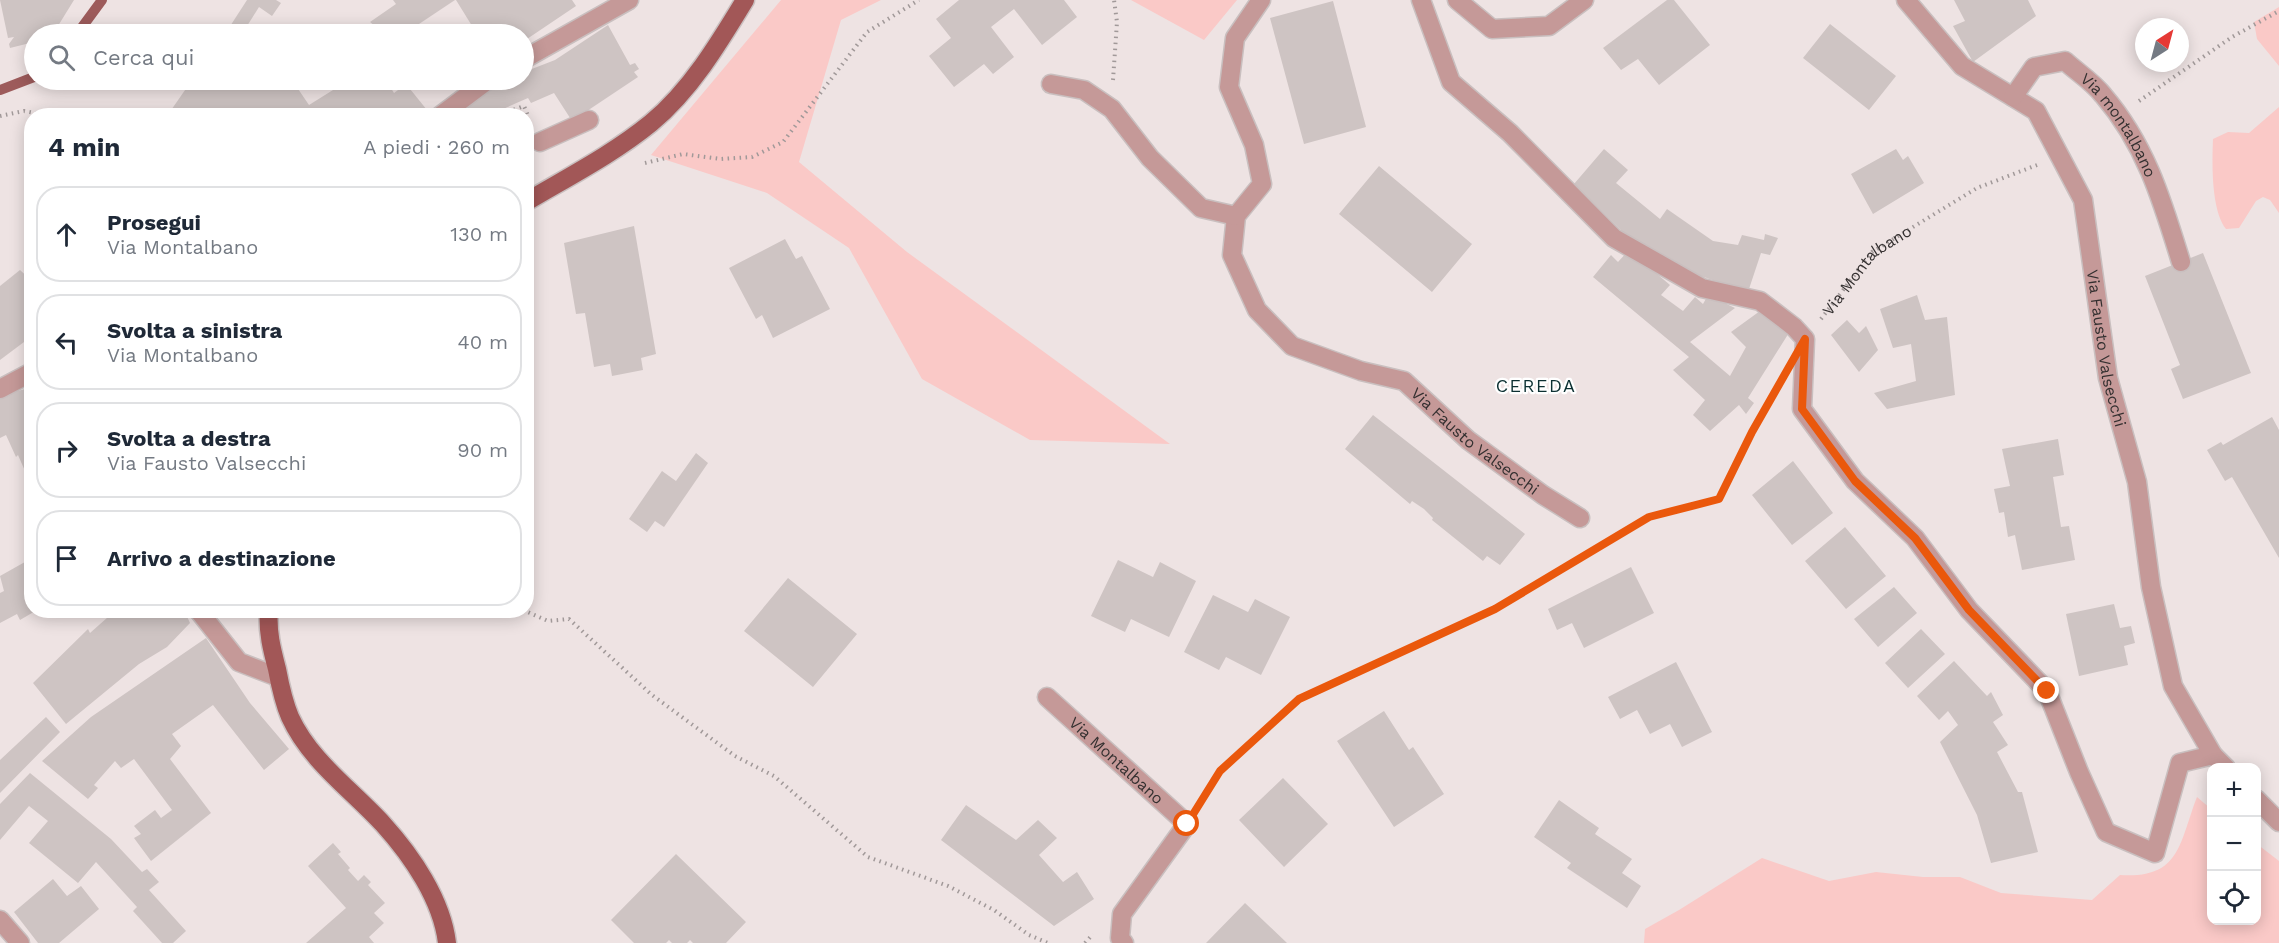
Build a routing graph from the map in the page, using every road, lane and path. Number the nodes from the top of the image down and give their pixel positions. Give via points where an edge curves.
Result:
1 (628, 0) edge
2 (745, 0) edge
3 (919, 0) edge
4 (1114, 0) edge
5 (1261, 0) edge
6 (1421, 0) edge
7 (1457, 0) edge
8 (1584, 0) edge
9 (1906, 0) edge
10 (2279, 11) edge
11 (534, 53) edge
12 (1051, 84) dead end
13 (475, 90) edge
14 (2013, 97) junction
15 (451, 108) edge
16 (1112, 109) junction
17 (24, 111) edge
18 (2118, 115) junction
19 (0, 116) edge
20 (589, 120) dead end
21 (540, 142) dead end
22 (682, 154) dead end
23 (2060, 156) junction
24 (534, 197) edge
25 (1236, 216) junction
26 (2181, 262) dead end
27 (1805, 339) junction
28 (24, 376) edge
29 (1781, 380) dead end
30 (0, 388) edge
31 (1580, 518) dead end
32 (534, 615) edge
33 (204, 618) edge
34 (269, 618) edge
35 (278, 677) junction
36 (1047, 697) dead end
37 (2220, 761) edge
38 (2261, 804) edge
39 (2279, 822) edge
40 (1187, 824) junction
41 (0, 920) edge
42 (450, 941) edge
43 (20, 943) edge
44 (1048, 943) edge
45 (1124, 943) edge

1 - 11 street
2 - 24 main road via 670,105 628,140
3 - 22 path via 867,32 783,142 752,157 721,159
4 - 16 path via 1117,22
5 - 25 street via 1235,38 1229,87 1254,145 1262,184
6 - 27 street via 1451,82 1510,133 1614,238 1702,288 1760,301
7 - 8 street via 1492,28 1549,26
9 - 14 street, Via Fausto Valsecchi via 1962,66
10 - 18 path, Via Montalbano via 2232,37
12 - 16 street via 1084,90
13 - 15 street
14 - 18 street, Via montalbano via 2034,67 2065,61 2102,93
14 - 23 street, Via Fausto Valsecchi via 2036,111
16 - 25 street via 1150,159 1201,208
17 - 19 path
18 - 26 street, Via montalbano via 2138,143 2158,187
20 - 21 street
23 - 27 path, Via Montalbano via 1977,188 1872,252
23 - 37 street, Via Fausto Valsecchi via 2083,200 2109,378 2137,482 2151,587 2173,686
25 - 31 street, Via Fausto Valsecchi via 1232,255 1257,310 1292,346 1361,371 1404,381 1468,440
27 - 37 street, Via Fausto Valsecchi via 1802,409 1855,481 1915,538 1969,610 2047,691 2106,832 2155,853 2180,763
28 - 30 street
29 - 40 path via 1719,499 1649,517 1495,609 1299,699 1220,771
32 - 44 path via 548,621 569,619 652,695 735,756 774,776 868,857 948,886
33 - 35 street via 238,662
34 - 35 main road
35 - 42 main road via 290,718 313,751 396,841 429,889
36 - 40 street, Via Montalbano
38 - 39 street
40 - 45 street via 1122,914 1120,938
41 - 43 street

